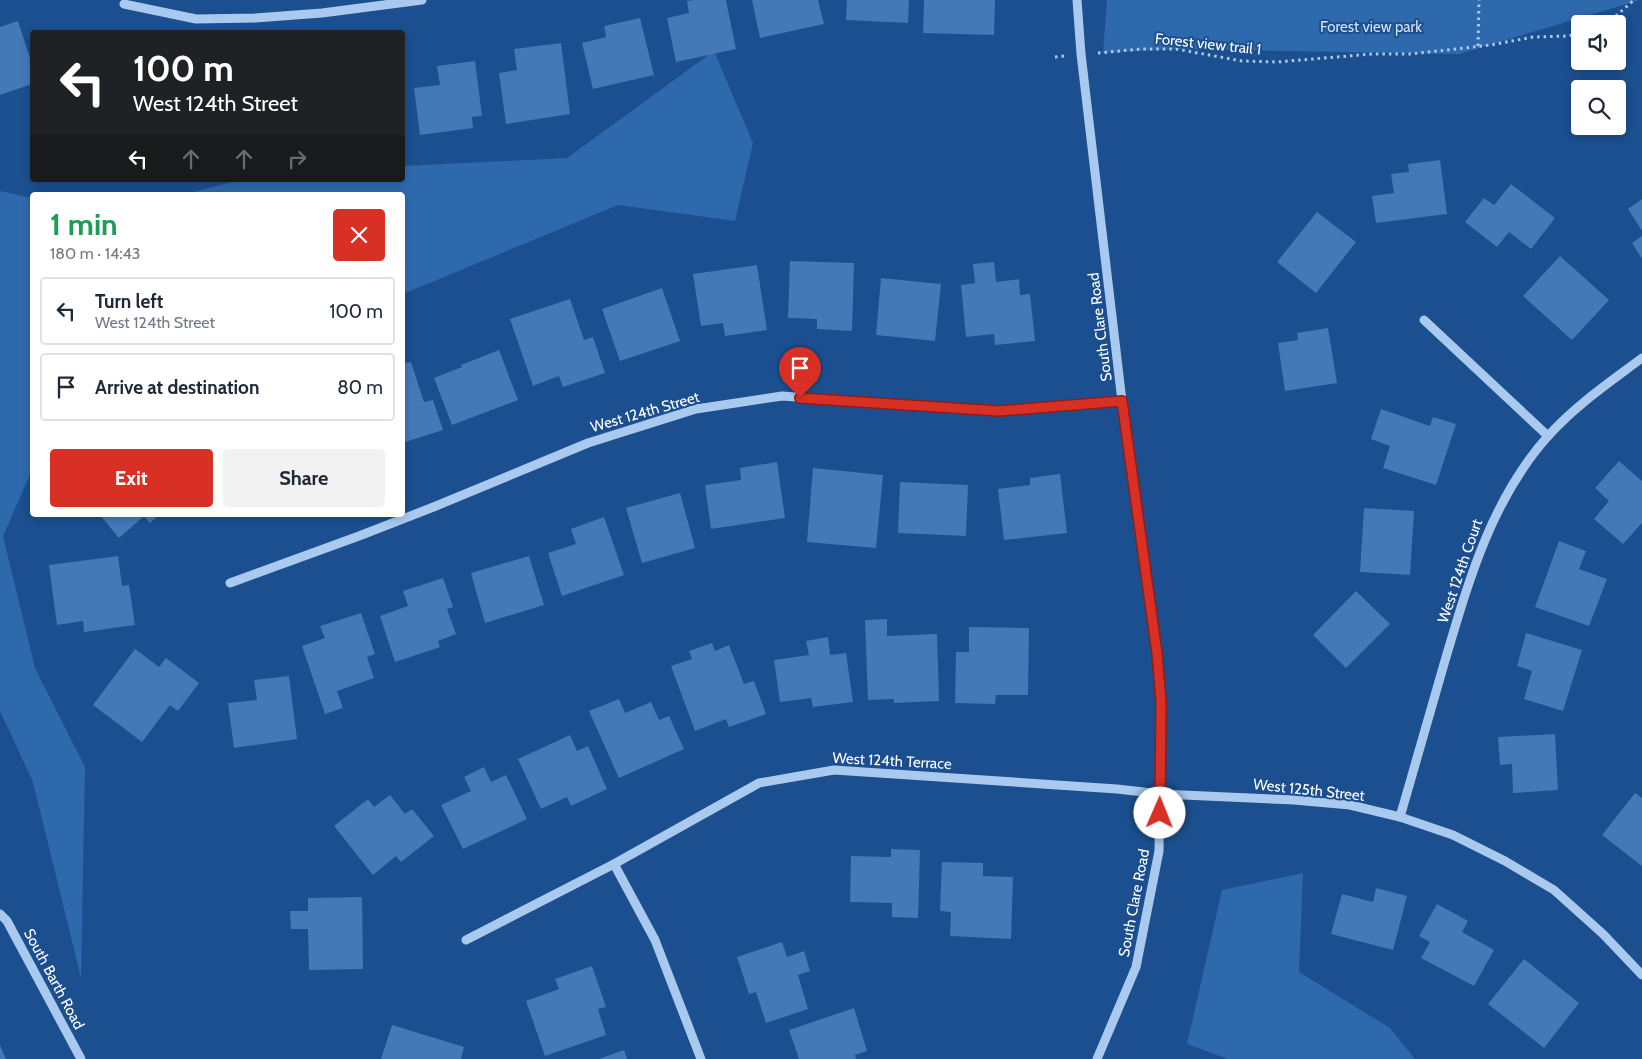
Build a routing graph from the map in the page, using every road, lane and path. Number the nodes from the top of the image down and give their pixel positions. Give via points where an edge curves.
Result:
1 (422, 0) edge
2 (1077, 0) edge
3 (1479, 0) edge
4 (1634, 0) edge
5 (124, 4) dead end
6 (1617, 15) edge
7 (1571, 35) edge
8 (1478, 46) junction
9 (1081, 54) junction
10 (1055, 57) dead end
11 (1424, 320) dead end
12 (1642, 358) edge
13 (1122, 401) junction
14 (1548, 436) junction
15 (230, 583) dead end
16 (1161, 794) junction
17 (1400, 817) junction
18 (614, 864) junction
19 (0, 914) edge
20 (466, 940) dead end
21 (1642, 975) edge
22 (81, 1059) edge
23 (701, 1059) edge
24 (1097, 1059) edge

1 - 5 street via 322,13 196,19
2 - 9 street, South Clare Road
3 - 8 path
4 - 6 path
7 - 8 path, Forest view trail 1 via 1533,37
8 - 9 path, Forest view trail 1 via 1411,54 1277,62 1242,61 1176,49
9 - 10 path, Forest view trail 1
9 - 13 street, South Clare Road
11 - 14 street
12 - 14 street, West 124th Court via 1576,408
13 - 15 street, West 124th Street via 999,411 782,396 696,409 588,443 427,510
13 - 16 street, South Clare Road via 1157,653 1161,702
14 - 17 street, West 124th Court via 1503,501 1477,557
16 - 17 street, West 125th Street via 1350,805
16 - 18 street, West 124th Terrace via 834,770 759,783
16 - 24 street, South Clare Road via 1159,851 1136,966
17 - 21 street, West 125th Street via 1453,835 1554,890
18 - 20 street, West 124th Terrace
18 - 23 street via 655,940
19 - 22 street, South Barth Road

